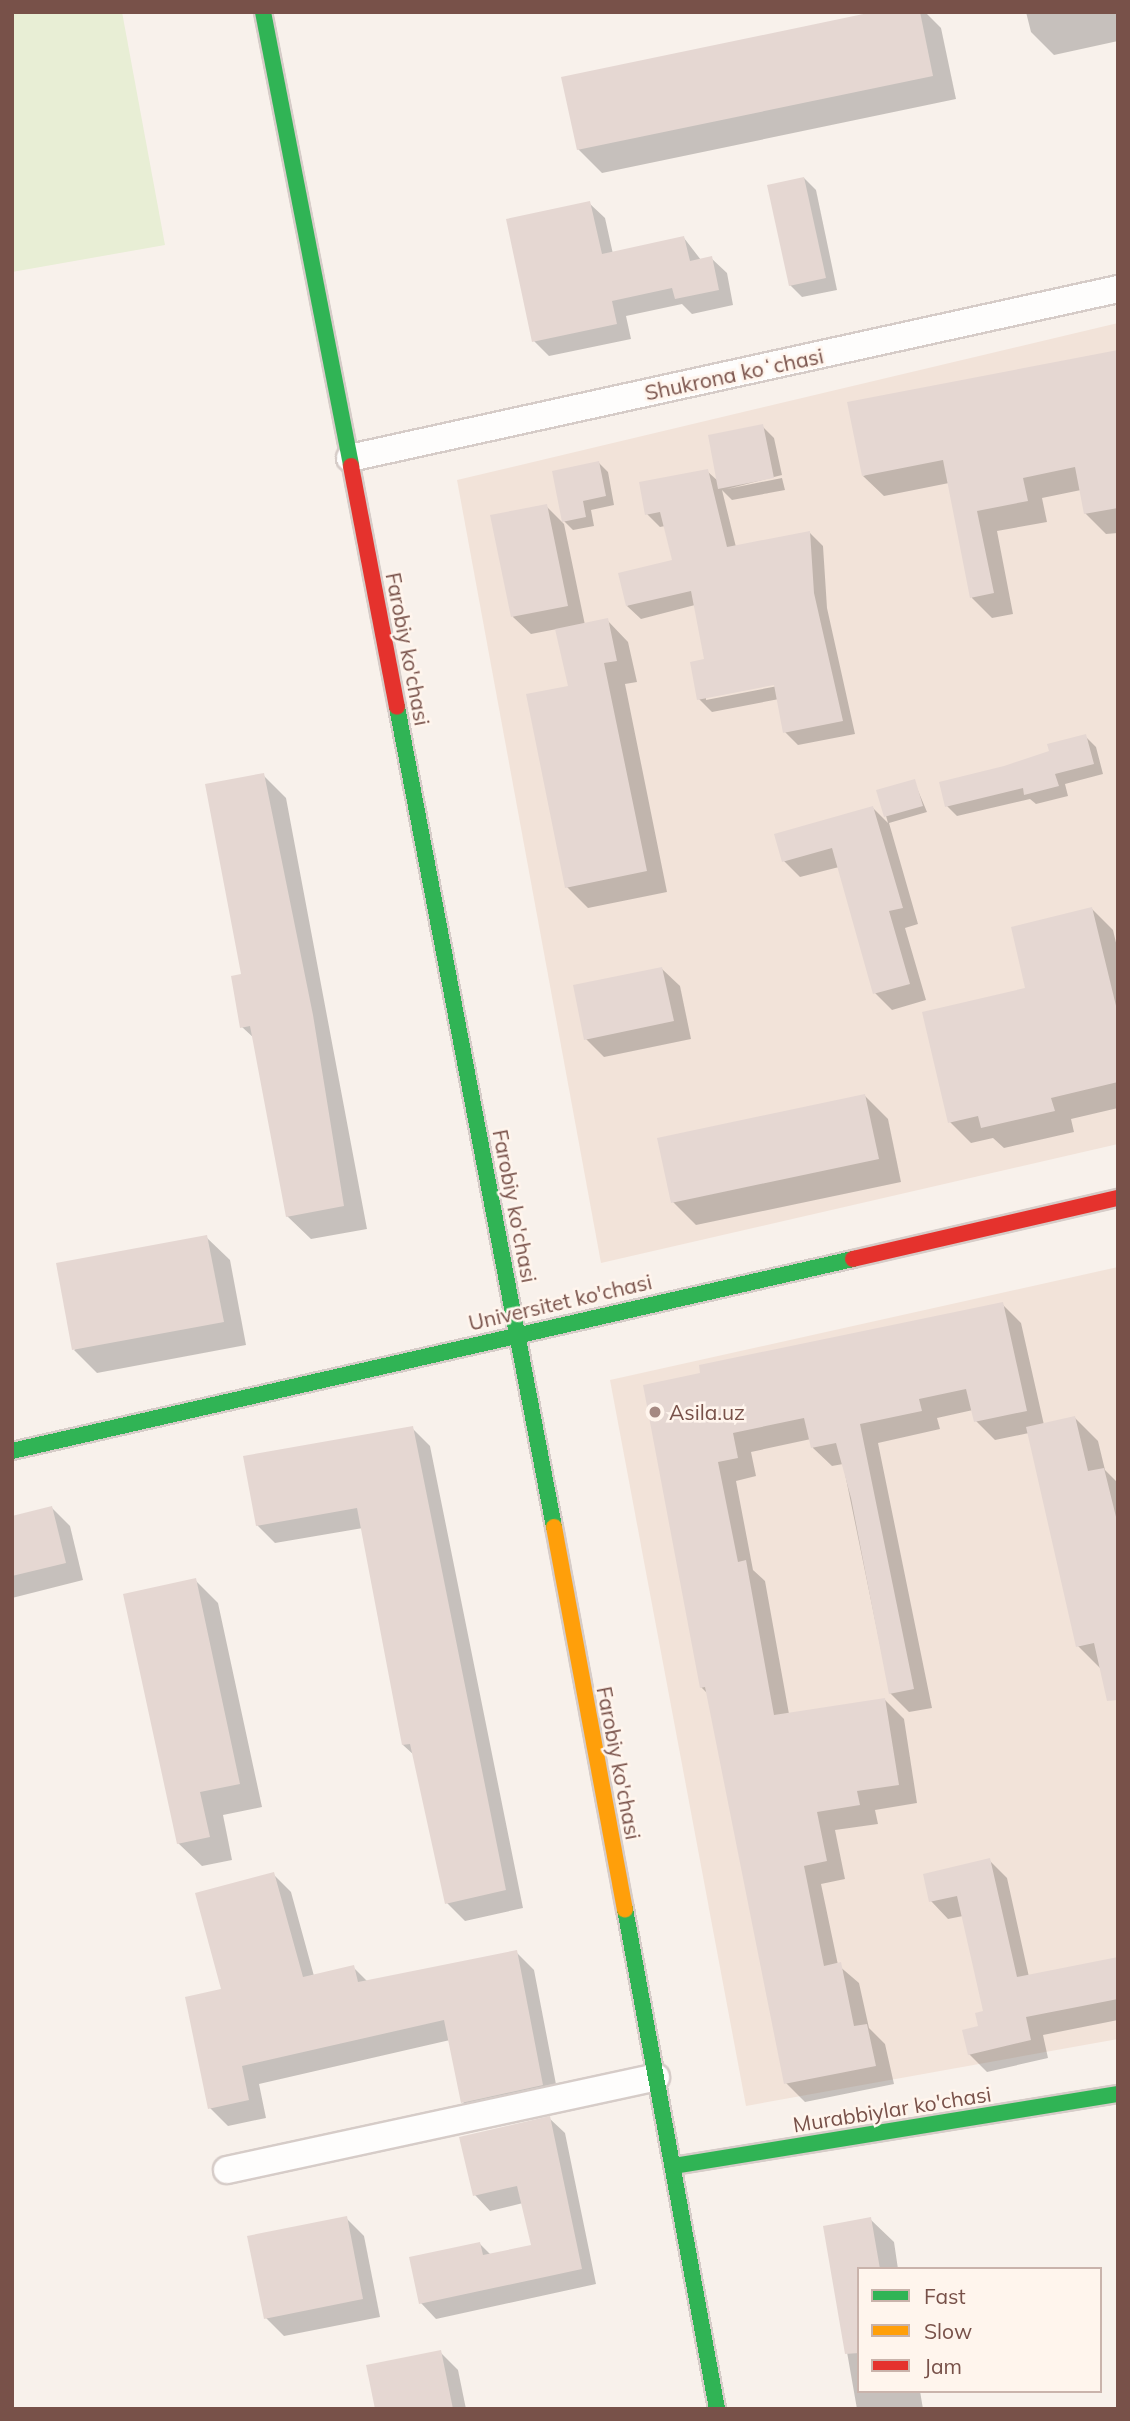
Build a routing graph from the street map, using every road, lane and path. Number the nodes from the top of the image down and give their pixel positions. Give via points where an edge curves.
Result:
1 (263, 12) edge
2 (1118, 289) edge
3 (350, 458) junction
4 (1118, 1198) edge
5 (518, 1333) junction
6 (12, 1451) edge
7 (656, 2077) junction
8 (1118, 2094) edge
9 (673, 2166) junction
10 (227, 2170) dead end
11 (717, 2409) edge

1 - 3 main road, Farobiy ko'chasi
2 - 3 street, Shukrona koʻchasi
3 - 5 main road, Farobiy ko'chasi
4 - 5 main road, Universitet ko'chasi
5 - 6 main road, Universitet ko'chasi
5 - 7 main road, Farobiy ko'chasi
7 - 9 main road, Farobiy ko'chasi
7 - 10 street
8 - 9 main road, Murabbiylar ko'chasi
9 - 11 main road, Farobiy ko'chasi

